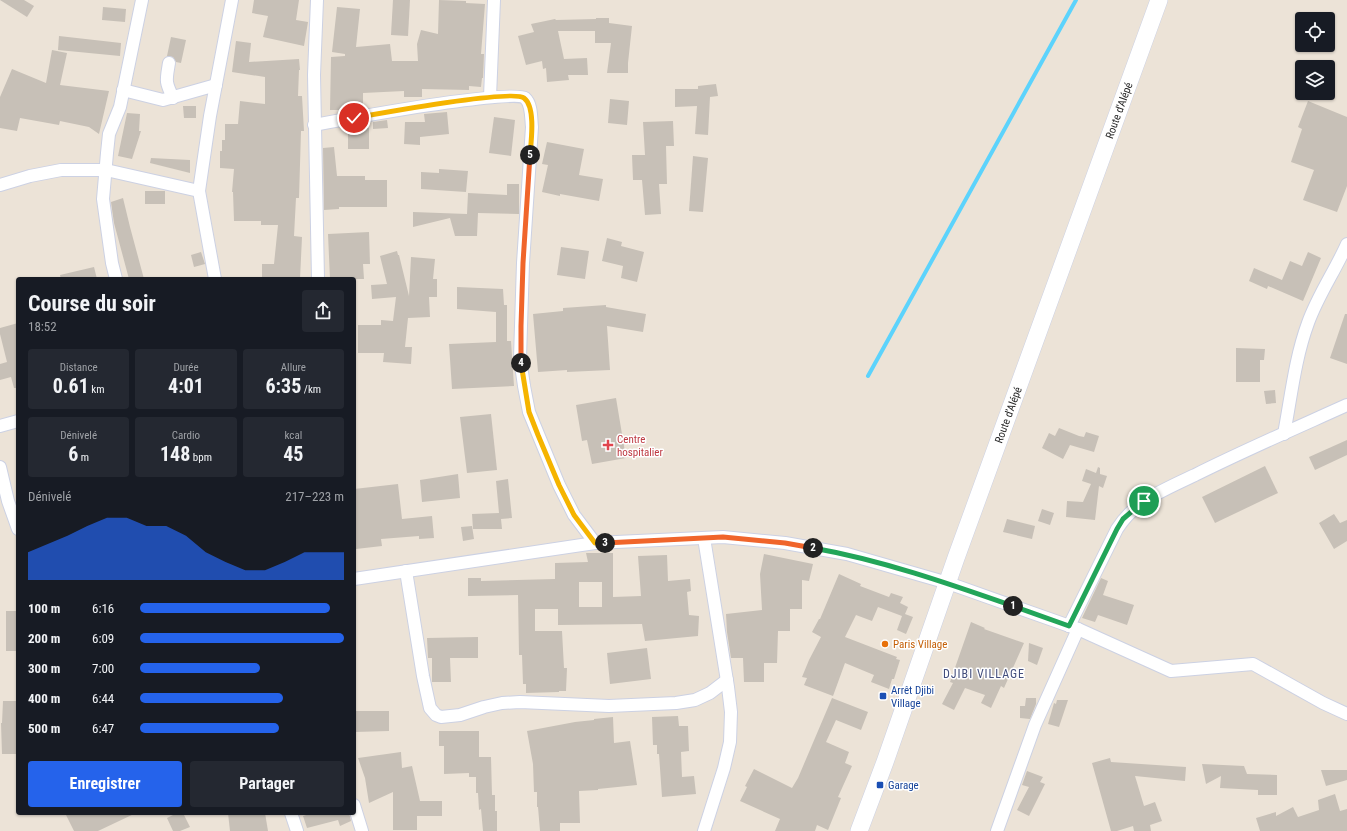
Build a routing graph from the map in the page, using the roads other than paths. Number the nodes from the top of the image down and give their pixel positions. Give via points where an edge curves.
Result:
1 (142, 0) edge
2 (232, 0) edge
3 (317, 0) edge
4 (494, 0) edge
5 (1159, 0) edge
6 (169, 63) dead end
7 (216, 85) junction
8 (124, 90) junction
9 (490, 97) junction
10 (173, 98) junction
11 (314, 125) junction
12 (106, 170) junction
13 (0, 185) edge
14 (199, 191) junction
15 (1347, 244) edge
16 (116, 277) edge
17 (216, 277) edge
18 (318, 277) edge
19 (1347, 405) edge
20 (16, 422) edge
21 (0, 426) edge
22 (1284, 434) junction
23 (0, 467) edge
24 (16, 523) edge
25 (704, 538) junction
26 (595, 543) junction
27 (406, 571) junction
28 (356, 579) edge
29 (948, 583) junction
30 (1073, 628) junction
31 (727, 680) junction
32 (1347, 714) edge
33 (356, 812) edge
34 (292, 815) edge
35 (297, 831) edge
36 (362, 831) edge
37 (704, 831) edge
38 (859, 831) edge
39 (997, 831) edge

1 - 8 street
2 - 7 street
3 - 11 street
4 - 9 street
5 - 29 main road, Route d'Alépé
6 - 10 street via 166,80
7 - 10 street
7 - 14 street
8 - 10 street via 163,100
8 - 12 street via 120,108 109,134
9 - 11 street
9 - 26 street via 524,98 531,115 520,358 524,386 529,412 559,485 574,515
11 - 18 street
12 - 13 street via 61,170
12 - 14 street
12 - 16 street via 103,199
14 - 17 street
15 - 22 street via 1307,324 1297,361
19 - 22 street
20 - 21 street
22 - 30 street via 1223,461 1144,501 1132,510 1117,529
23 - 24 street
25 - 26 street
25 - 29 street via 723,537 816,548 847,554
25 - 31 street
26 - 27 street
27 - 28 street
27 - 31 street via 430,708 441,717 460,715 502,703 609,706 676,703 694,700 710,693
29 - 30 street
29 - 38 main road, Route d'Alépé
30 - 32 street via 1171,671 1253,664
30 - 39 street
31 - 37 street via 731,712 730,742
33 - 36 street
34 - 35 street

